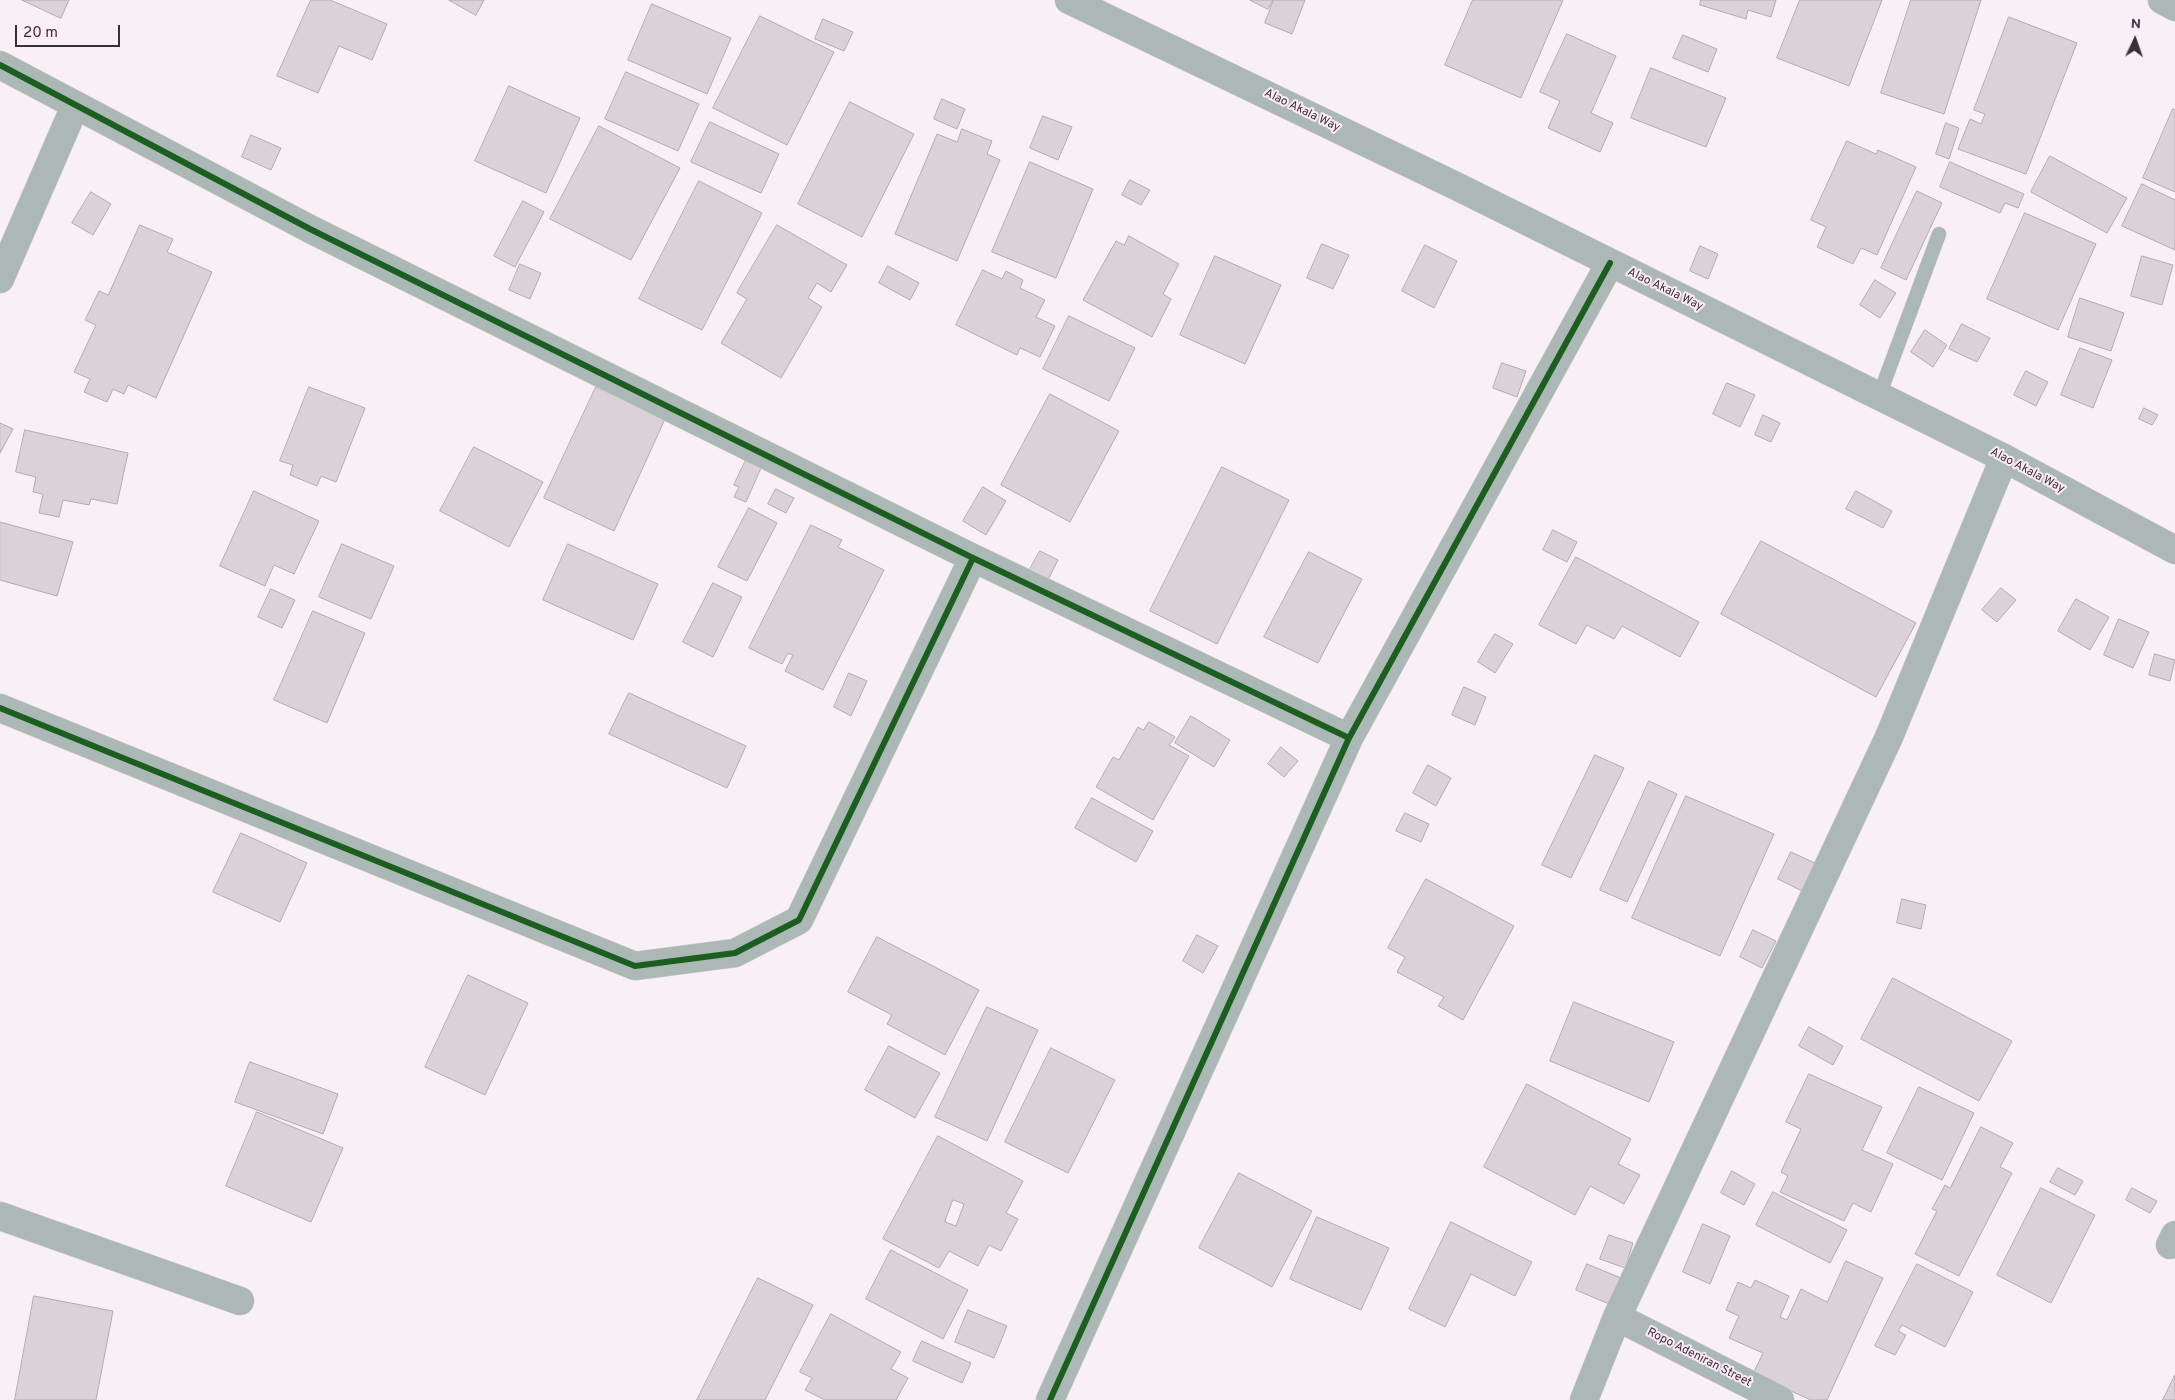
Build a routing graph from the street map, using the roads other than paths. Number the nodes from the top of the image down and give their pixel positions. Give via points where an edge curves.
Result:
1 (1069, 0) edge
2 (2162, 0) edge
3 (2175, 7) edge
4 (0, 65) edge
5 (75, 106) junction
6 (1939, 234) dead end
7 (1610, 263) junction
8 (0, 279) edge
9 (1879, 396) junction
10 (2004, 458) junction
11 (2175, 550) edge
12 (973, 558) junction
13 (0, 708) edge
14 (1349, 738) junction
15 (0, 1216) edge
16 (240, 1301) dead end
17 (1617, 1317) junction
18 (1050, 1400) edge
19 (1584, 1400) edge
20 (1780, 1400) edge

1 - 7 street, Alao Akala Way
2 - 3 street
4 - 5 street
5 - 8 street
5 - 12 street via 310,229
6 - 9 lane
7 - 9 street, Alao Akala Way
7 - 14 street
9 - 10 street, Alao Akala Way
10 - 11 street, Alao Akala Way
10 - 17 street via 1889,737
12 - 13 street via 799,920 735,953 635,966
12 - 14 street
14 - 18 street
15 - 16 street
17 - 19 street
17 - 20 street, Ropo Adeniran Street

